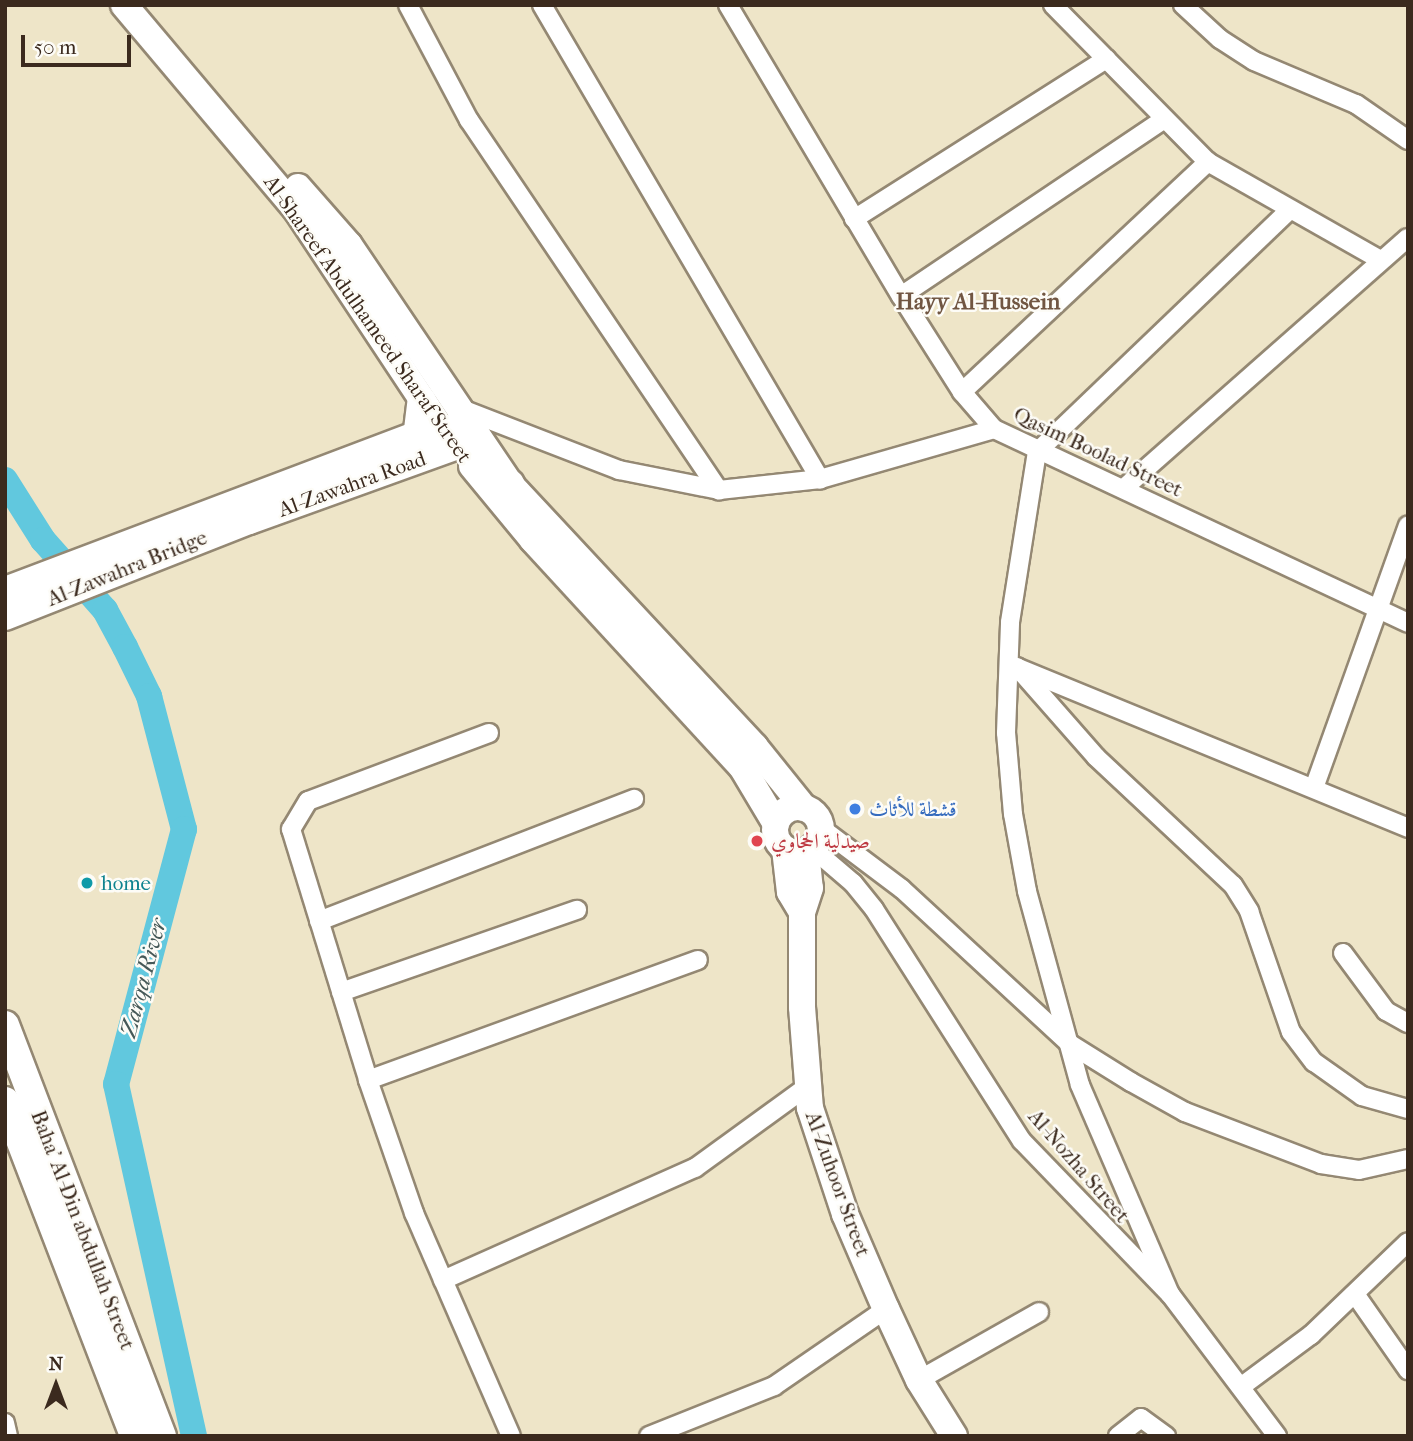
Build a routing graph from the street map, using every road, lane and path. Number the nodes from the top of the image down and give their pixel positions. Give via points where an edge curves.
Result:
1 (124, 5) edge
2 (141, 5) edge
3 (408, 5) edge
4 (542, 5) edge
5 (728, 5) edge
6 (1053, 5) edge
7 (1183, 5) edge
8 (1106, 59) junction
9 (1163, 120) junction
10 (1408, 140) edge
11 (1208, 162) junction
12 (1288, 212) junction
13 (853, 219) junction
14 (1408, 238) edge
15 (339, 251) junction
16 (1379, 260) junction
17 (901, 296) junction
18 (962, 392) junction
19 (422, 401) joint
20 (506, 429) junction
21 (994, 429) junction
22 (450, 432) junction
23 (1037, 452) junction
24 (820, 480) junction
25 (510, 484) junction
26 (1124, 488) junction
27 (719, 490) junction
28 (245, 511) junction
29 (1406, 535) edge
30 (5, 591) edge
31 (1375, 608) junction
32 (5, 616) edge
33 (1408, 623) edge
34 (1012, 665) junction
35 (488, 733) dead end
36 (1314, 788) junction
37 (634, 799) dead end
38 (804, 808) junction
39 (776, 824) junction
40 (1408, 828) edge
41 (806, 844) junction
42 (577, 910) dead end
43 (319, 922) junction
44 (1343, 953) dead end
45 (698, 960) dead end
46 (341, 992) junction
47 (1408, 1023) edge
48 (5, 1025) edge
49 (1070, 1044) junction
50 (368, 1080) junction
51 (805, 1088) junction
52 (5, 1101) edge
53 (1408, 1109) edge
54 (1408, 1159) edge
55 (1408, 1242) edge
56 (443, 1280) junction
57 (1170, 1294) junction
58 (1355, 1294) junction
59 (886, 1309) junction
60 (1039, 1312) dead end
61 (1408, 1370) edge
62 (919, 1380) junction
63 (1242, 1386) junction
64 (5, 1423) edge
65 (8, 1436) edge
66 (134, 1436) edge
67 (162, 1436) edge
68 (511, 1436) edge
69 (649, 1436) edge
70 (954, 1436) edge
71 (1118, 1436) edge
72 (1166, 1436) edge
73 (1277, 1436) edge

1 - 15 main road, Al-Shareef Abdulhameed Sharaf Street via 296,209
2 - 15 main road, Al-Shareef Abdulhameed Sharaf Street
3 - 27 street via 469,120
4 - 24 street
5 - 13 street, Qasim Boolad Street
6 - 8 street
7 - 10 street via 1220,39 1254,61 1356,104
8 - 9 street
8 - 13 street
9 - 11 street
9 - 17 street
11 - 12 street
11 - 18 street
12 - 16 street
12 - 23 street
13 - 17 street, Qasim Boolad Street
14 - 16 street
15 - 19 main road, Al-Shareef Abdulhameed Sharaf Street
15 - 22 main road, Al-Shareef Abdulhameed Sharaf Street
16 - 26 street
17 - 18 street, Qasim Boolad Street
18 - 21 street, Qasim Boolad Street
19 - 22 main road
20 - 22 street
20 - 22 street
20 - 27 street via 619,470
21 - 23 street, Qasim Boolad Street
21 - 24 street
22 - 25 main road, Al-Shareef Abdulhameed Sharaf Street
22 - 25 main road via 457,434 491,475
22 - 28 main road, Al-Zawahra Road
22 - 28 main road, Al-Zawahra Road
22 - 39 main road, Al-Shareef Abdulhameed Sharaf Street via 533,540 735,759
23 - 26 street, Qasim Boolad Street
23 - 34 street
24 - 27 street
25 - 38 main road, Al-Shareef Abdulhameed Sharaf Street via 755,747
26 - 31 street, Qasim Boolad Street
28 - 30 main road, Al-Zawahra Bridge
28 - 32 main road, Al-Zawahra Bridge
29 - 31 street
31 - 33 street, Qasim Boolad Street
31 - 36 street
34 - 36 street
34 - 49 street via 1006,733 1013,814 1038,934
34 - 53 street via 1096,757 1233,885 1249,911 1291,1032 1314,1062 1362,1096
35 - 43 street via 308,801 291,829
36 - 40 street
37 - 43 street
38 - 39 main road via 783,812
38 - 41 main road, Al-Shareef Abdulhameed Sharaf Street via 816,816
39 - 41 main road, Al-Shareef Abdulhameed Sharaf Street via 776,838
41 - 49 street via 902,889
41 - 51 main road, Al-Zuhoor Street via 810,888 802,912
41 - 57 street, Al-Nozha Street via 852,883 874,909 1022,1141
42 - 46 street
43 - 46 street
44 - 47 street via 1386,1011
45 - 50 street
46 - 50 street
48 - 67 main road, Baha' Al-Din abdullah Street
49 - 54 street via 1185,1112 1284,1153 1359,1170
49 - 57 street via 1080,1085
50 - 56 street
51 - 56 street via 695,1168
51 - 59 main road, Al-Zuhoor Street via 845,1214
52 - 66 main road, Baha' Al-Din abdullah Street
55 - 58 street
56 - 68 street
57 - 63 street, Al-Nozha Street
58 - 61 street
58 - 63 street via 1311,1335
59 - 62 main road, Al-Zuhoor Street
59 - 69 street via 774,1386
60 - 62 street
62 - 70 main road, Al-Zuhoor Street
63 - 73 street, Al-Nozha Street
64 - 65 street
71 - 72 street via 1142,1418

